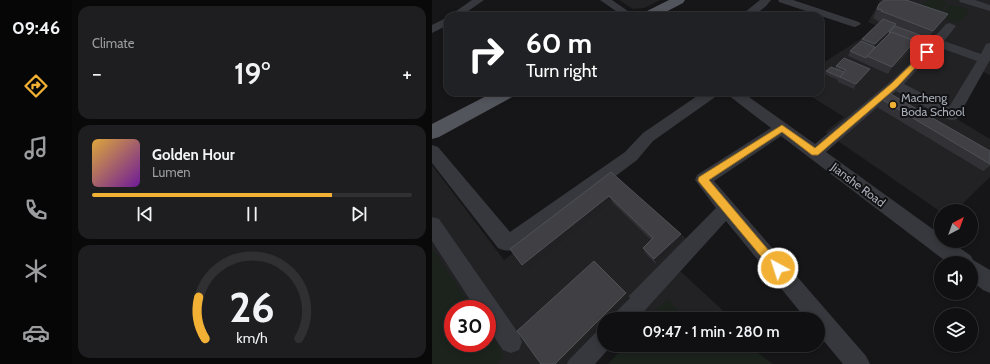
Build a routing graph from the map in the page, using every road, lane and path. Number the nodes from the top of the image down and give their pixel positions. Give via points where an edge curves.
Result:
1 (479, 0) edge
2 (594, 0) edge
3 (605, 0) edge
4 (679, 0) edge
5 (766, 0) edge
6 (784, 0) edge
7 (818, 0) edge
8 (964, 0) edge
9 (990, 8) edge
10 (812, 9) junction
11 (460, 12) edge
12 (612, 12) edge
13 (624, 12) edge
14 (656, 12) edge
15 (751, 12) edge
16 (821, 12) edge
17 (824, 13) edge
18 (444, 22) edge
19 (855, 24) dead end
20 (950, 26) dead end
21 (432, 30) edge
22 (936, 42) junction
23 (987, 53) edge
24 (895, 85) junction
25 (487, 96) edge
26 (500, 96) edge
27 (707, 96) edge
28 (738, 96) edge
29 (432, 125) edge
30 (782, 128) junction
31 (432, 132) edge
32 (432, 151) edge
33 (815, 153) junction
34 (727, 208) junction
35 (432, 225) edge
36 (955, 256) edge
37 (978, 274) edge
38 (990, 283) edge
39 (629, 312) edge
40 (511, 342) dead end
41 (597, 345) edge
42 (579, 364) edge
43 (858, 364) edge

1 - 11 street
2 - 12 street
3 - 13 street
4 - 14 main road
5 - 15 street
6 - 10 street
7 - 10 street
8 - 9 street
10 - 16 street
17 - 19 street
18 - 21 street
20 - 22 street
22 - 23 street
22 - 24 street
23 - 24 street via 952,115
24 - 33 street
25 - 29 main road
26 - 31 main road
27 - 32 street via 648,137 631,156 514,241 505,242
28 - 30 street, Jianshe Road
30 - 33 street, Jianshe Road
30 - 34 street via 702,180
33 - 36 street, Jianshe Road
34 - 39 street
34 - 43 street
35 - 40 street
37 - 38 street
41 - 42 street

